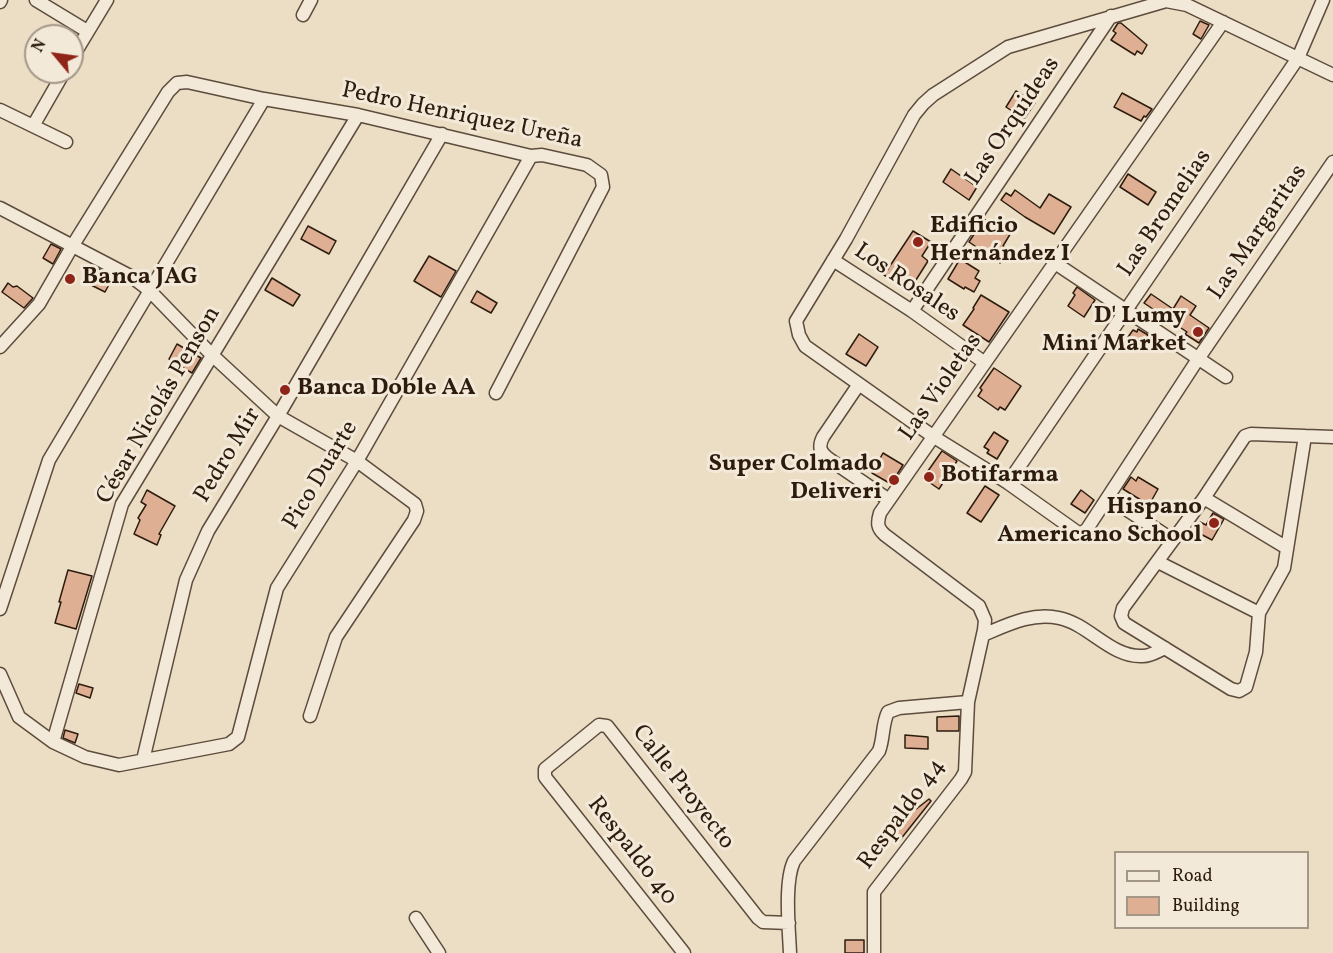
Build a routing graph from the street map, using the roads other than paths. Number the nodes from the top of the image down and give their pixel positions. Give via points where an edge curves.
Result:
1 (36, 0) edge
2 (107, 0) edge
3 (311, 0) edge
4 (1323, 0) edge
5 (303, 15) dead end
6 (1111, 16) junction
7 (1223, 22) junction
8 (87, 32) junction
9 (84, 37) edge
10 (1298, 58) junction
11 (1333, 75) edge
12 (57, 84) edge
13 (264, 99) junction
14 (0, 110) edge
15 (358, 115) junction
16 (33, 126) junction
17 (442, 134) junction
18 (66, 142) dead end
19 (531, 156) junction
20 (1333, 162) edge
21 (0, 208) edge
22 (73, 245) junction
23 (833, 260) junction
24 (1056, 263) junction
25 (150, 290) junction
26 (1126, 310) junction
27 (912, 311) junction
28 (0, 347) edge
29 (212, 355) junction
30 (1198, 359) junction
31 (985, 363) junction
32 (1227, 377) dead end
33 (859, 384) junction
34 (496, 393) dead end
35 (279, 416) junction
36 (1305, 436) junction
37 (1333, 436) edge
38 (934, 437) junction
39 (357, 461) junction
40 (1008, 483) junction
41 (1109, 498) junction
42 (1204, 498) junction
43 (889, 500) junction
44 (1173, 540) junction
45 (1287, 548) junction
46 (1158, 562) junction
47 (4, 585) edge
48 (0, 609) edge
49 (1259, 613) junction
50 (983, 635) junction
51 (1165, 648) junction
52 (0, 674) edge
53 (968, 702) junction
54 (310, 716) dead end
55 (53, 742) junction
56 (143, 760) junction
57 (544, 777) joint
58 (416, 918) dead end
59 (789, 923) junction
60 (439, 953) edge
61 (684, 953) edge
62 (790, 953) edge
63 (874, 953) edge

1 - 8 street
2 - 8 street
3 - 5 street
4 - 10 street, Las Bromelias
6 - 7 street via 1166,1 1187,5
6 - 23 street via 1008,47 933,95 914,115
6 - 27 street, Las Orquideas
7 - 10 street
7 - 24 street, Las Violetas
8 - 9 street
10 - 11 street
10 - 26 street, Las Bromelias
12 - 16 street
13 - 15 street, Pedro Henriquez Ureña
13 - 22 street, Pedro Henriquez Ureña via 177,83
13 - 25 street
14 - 16 street
15 - 17 street, Pedro Henriquez Ureña
15 - 29 street, César Nicolás Penson
16 - 18 street
17 - 19 street, Pedro Henriquez Ureña
17 - 35 street, Pedro Mir
19 - 34 street, Pedro Henriquez Ureña via 587,165 601,176 603,187
19 - 39 street, Pico Duarte
20 - 30 street, Las Margaritas
21 - 22 street
22 - 25 street
22 - 28 street via 39,304
23 - 27 street, Los Rosales
23 - 33 street via 796,321 805,346
24 - 26 street
24 - 31 street, Las Violetas
25 - 29 street
25 - 47 street via 49,460
26 - 30 street
26 - 40 street, Las Bromelias
27 - 31 street, Los Rosales
29 - 35 street
29 - 55 street, César Nicolás Penson via 122,504
30 - 32 street
30 - 41 street, Las Margaritas
31 - 38 street, Las Violetas
33 - 38 street
33 - 43 street via 820,442 820,449
35 - 39 street
35 - 56 street, Pedro Mir via 208,531 186,580
36 - 37 street
36 - 42 street via 1245,436
36 - 45 street
38 - 40 street
38 - 43 street, Las Violetas
39 - 54 street via 415,504 417,511 336,637
39 - 56 street, Pico Duarte via 277,588 238,737 229,744
40 - 41 street, Las Margaritas via 1082,533
41 - 44 street
42 - 44 street
42 - 45 street
43 - 50 street, Las Violetas via 880,513 879,529 979,606 985,620
44 - 46 street
45 - 49 street via 1284,568
46 - 49 street
46 - 51 street via 1121,616 1124,623
47 - 48 street
49 - 51 street via 1256,652 1246,687 1239,691
50 - 51 street via 1022,619 1058,618 1072,622 1121,652 1142,657
50 - 53 street, Las Violetas
52 - 55 street via 19,717
53 - 59 street via 888,712 879,751 794,861 789,875
53 - 63 street, Respaldo 44 via 965,772 874,892
55 - 56 street via 85,757 119,765
57 - 59 street, Calle Proyecto via 545,769 599,724 607,726 758,918
57 - 61 street, Respaldo 40
58 - 60 street
59 - 62 street

